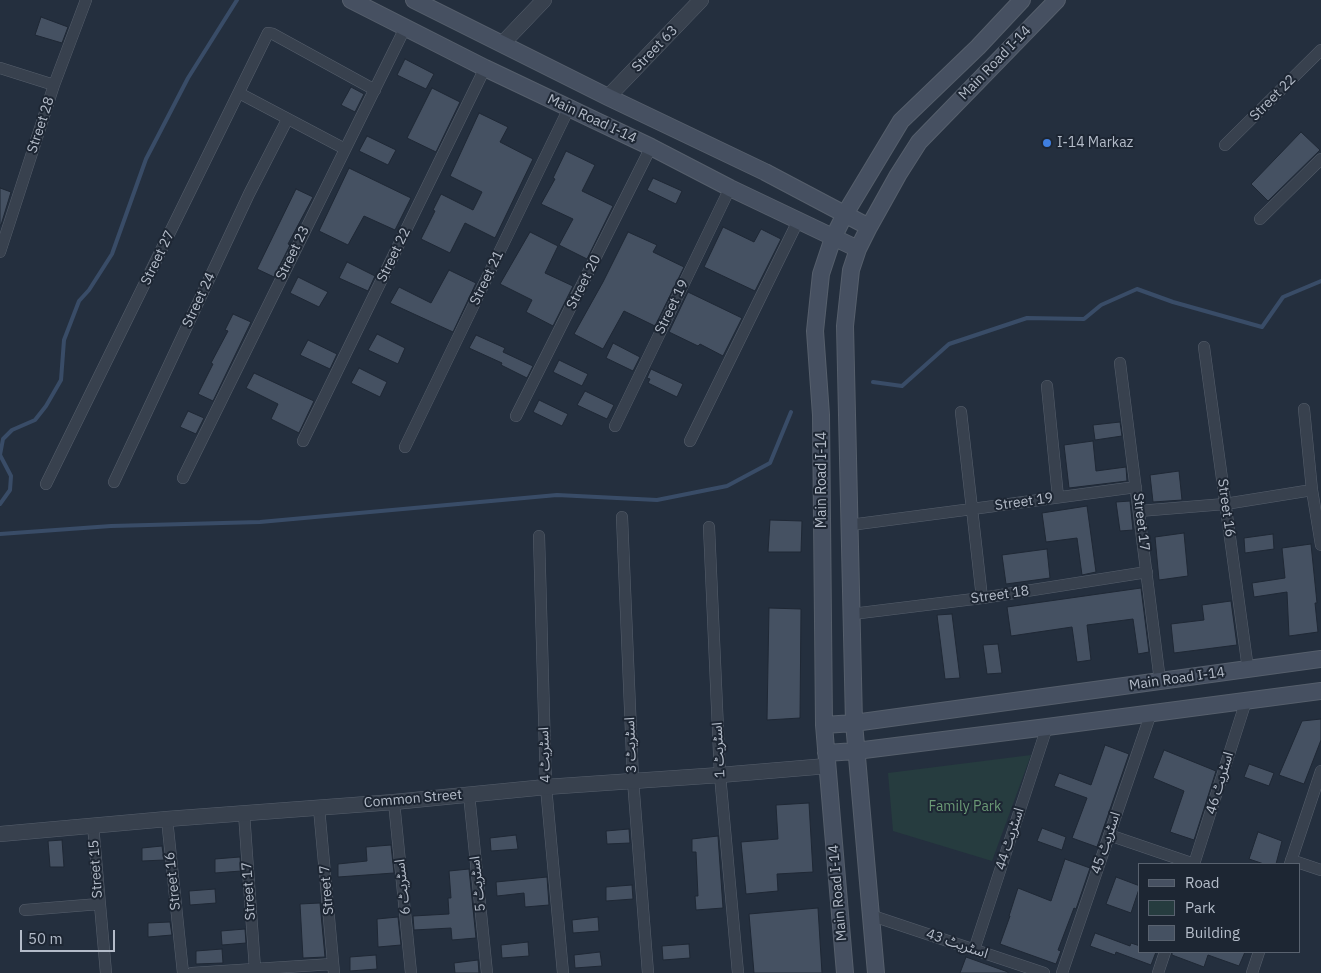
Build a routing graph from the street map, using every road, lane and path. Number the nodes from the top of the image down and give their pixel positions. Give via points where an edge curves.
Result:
1 (86, 0) edge
2 (351, 0) edge
3 (414, 0) edge
4 (701, 0) edge
5 (1022, 0) edge
6 (1056, 0) edge
7 (537, 3) edge
8 (405, 28) junction
9 (509, 47) junction
10 (1321, 50) edge
11 (0, 68) edge
12 (485, 68) junction
13 (504, 77) junction
14 (54, 85) junction
15 (375, 90) junction
16 (239, 93) junction
17 (608, 97) junction
18 (569, 108) junction
19 (287, 120) junction
20 (1225, 146) dead end
21 (651, 147) junction
22 (344, 149) junction
23 (1321, 159) edge
24 (730, 188) junction
25 (845, 214) junction
26 (1260, 220) dead end
27 (798, 221) junction
28 (869, 227) junction
29 (833, 238) junction
30 (858, 250) junction
31 (0, 252) edge
32 (1204, 347) dead end
33 (1120, 363) dead end
34 (1047, 386) dead end
35 (1304, 409) dead end
36 (961, 412) dead end
37 (516, 416) dead end
38 (615, 426) dead end
39 (303, 441) dead end
40 (690, 441) dead end
41 (404, 447) dead end
42 (1321, 456) edge
43 (1309, 457) junction
44 (183, 478) dead end
45 (114, 482) dead end
46 (46, 484) dead end
47 (1136, 487) junction
48 (1312, 490) junction
49 (1058, 497) junction
50 (1225, 504) junction
51 (972, 509) junction
52 (1139, 511) junction
53 (622, 516) dead end
54 (850, 525) junction
55 (709, 527) dead end
56 (539, 536) dead end
57 (1321, 545) edge
58 (1147, 572) junction
59 (982, 598) junction
60 (852, 614) junction
61 (1321, 658) edge
62 (1248, 669) junction
63 (1160, 681) junction
64 (1321, 690) edge
65 (1246, 701) junction
66 (1151, 713) junction
67 (854, 723) junction
68 (824, 725) junction
69 (1047, 727) junction
70 (856, 751) junction
71 (826, 759) junction
72 (1321, 771) edge
73 (720, 775) junction
74 (632, 780) junction
75 (546, 787) junction
76 (469, 794) junction
77 (394, 802) junction
78 (319, 808) junction
79 (244, 814) junction
80 (167, 818) junction
81 (93, 825) junction
82 (0, 834) edge
83 (1109, 836) junction
84 (1290, 862) edge
85 (1191, 863) edge
86 (1194, 863) edge
87 (1301, 865) edge
88 (1321, 870) edge
89 (99, 904) junction
90 (25, 910) dead end
91 (870, 915) junction
92 (974, 950) junction
93 (1165, 953) edge
94 (1259, 953) edge
95 (255, 969) junction
96 (334, 969) edge
97 (106, 973) edge
98 (184, 973) edge
99 (192, 973) edge
100 (411, 973) edge
101 (487, 973) edge
102 (563, 973) edge
103 (648, 973) edge
104 (738, 973) edge
105 (845, 973) edge
106 (876, 973) edge
107 (1044, 973) edge
108 (1062, 973) edge
109 (1158, 973) edge
110 (1252, 973) edge

1 - 14 street, Street 28
2 - 8 main road, Main Road I-14
3 - 9 main road, Main Road I-14
4 - 17 street, Street 63
5 - 25 main road, Main Road I-14 via 902,121
6 - 28 main road, Main Road I-14 via 920,142
7 - 9 street
8 - 12 main road, Main Road I-14
8 - 15 street, Street 23
9 - 13 main road
9 - 17 main road, Main Road I-14
10 - 20 street, Street 22
11 - 14 street
12 - 13 main road, Main Road I-14
12 - 39 street, Street 22
13 - 18 main road, Main Road I-14
14 - 31 street, Street 28
15 - 16 street, Street 27 via 269,32
15 - 22 street, Street 23
16 - 19 street
16 - 46 street, Street 27
17 - 25 main road, Main Road I-14
18 - 21 main road, Main Road I-14
18 - 41 street, Street 21
19 - 22 street
19 - 45 street, Street 24
21 - 24 main road, Main Road I-14
21 - 37 street, Street 20
22 - 44 street, Street 23
23 - 26 street
24 - 27 main road, Main Road I-14
24 - 38 street, Street 19
25 - 28 main road, Main Road I-14
25 - 29 main road, Main Road I-14
27 - 29 main road, Main Road I-14
27 - 40 street
28 - 30 main road, Main Road I-14
29 - 30 main road, Main Road I-14
29 - 68 main road, Main Road I-14 via 822,274 815,331 821,415
30 - 54 main road, Main Road I-14 via 851,270 845,326
32 - 50 street, Street 16
33 - 47 street, Street 17
34 - 49 street
35 - 43 street
36 - 51 street
42 - 43 street
43 - 48 street
47 - 49 street, Street 19
47 - 52 street, Street 17
48 - 50 street
48 - 57 street
49 - 51 street, Street 19
50 - 52 street
50 - 62 street, Street 16
51 - 54 street, Street 19
51 - 59 street
52 - 58 street, Street 17
53 - 74 street, اسٹریٹ 3
54 - 60 main road, Main Road I-14
55 - 73 street, اسٹریٹ 1
56 - 75 street, اسٹریٹ 4
58 - 59 street, Street 18
58 - 63 street, Street 17
59 - 60 street, Street 18
60 - 67 main road, Main Road I-14
61 - 62 main road, Main Road I-14
62 - 63 main road, Main Road I-14
63 - 67 main road, Main Road I-14
64 - 65 main road
65 - 66 main road
65 - 86 street, اسٹریٹ 46
66 - 69 main road
66 - 83 street, اسٹریٹ 45
67 - 68 main road, Main Road I-14
67 - 70 main road, Main Road I-14
68 - 71 main road, Main Road I-14
69 - 70 main road
69 - 92 street, اسٹریٹ 44
70 - 71 main road
70 - 91 main road, Main Road I-14
71 - 73 street, Common Street
71 - 105 main road, Main Road I-14
72 - 84 street
73 - 74 street, Common Street
73 - 104 street, اسٹریٹ 1
74 - 75 street, Common Street
74 - 103 street, اسٹریٹ 3
75 - 76 street, Common Street
75 - 102 street, اسٹریٹ 4
76 - 77 street, Common Street
76 - 101 street, اسٹریٹ 5
77 - 78 street, Common Street
77 - 100 street, اسٹریٹ 6
78 - 79 street, Common Street
78 - 96 street, Street 7
79 - 80 street, Common Street
79 - 95 street, Street 17
80 - 81 street, Common Street
80 - 98 street, Street 16
81 - 82 street, Common Street
81 - 89 street, Street 15
83 - 85 street
83 - 108 street, اسٹریٹ 45
87 - 88 street
89 - 90 street
89 - 97 street, Street 15
91 - 92 street, اسٹریٹ 43
91 - 106 main road, Main Road I-14
92 - 107 street, اسٹریٹ 43
93 - 109 street
94 - 110 street
95 - 96 street
95 - 99 street

